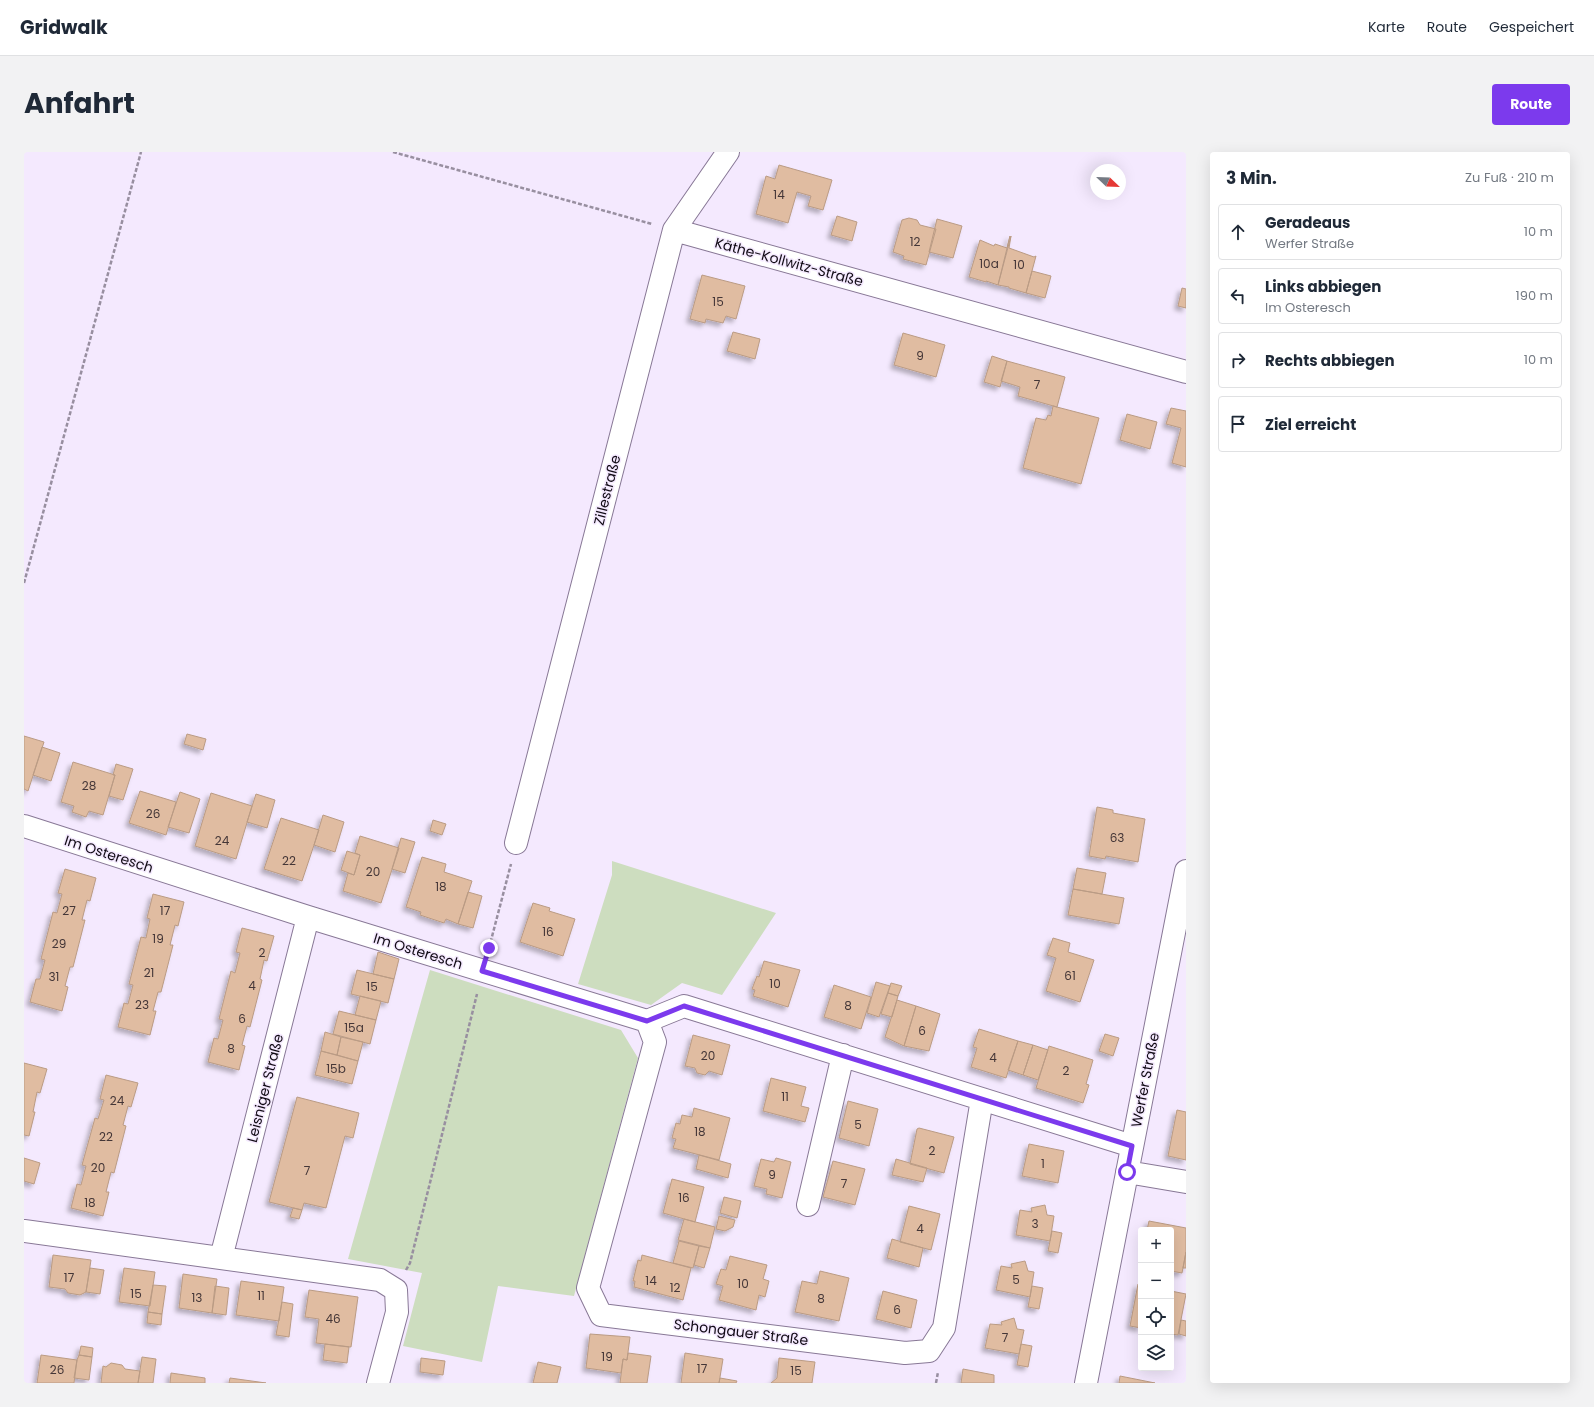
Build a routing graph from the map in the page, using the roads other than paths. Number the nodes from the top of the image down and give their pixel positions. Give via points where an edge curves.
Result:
1 (728, 152) edge
2 (674, 230) junction
3 (1186, 372) edge
4 (24, 826) edge
5 (516, 842) road end
6 (1186, 871) edge
7 (308, 917) junction
8 (647, 1021) junction
9 (842, 1055) junction
10 (982, 1099) junction
11 (1132, 1146) junction
12 (1127, 1172) junction
13 (1186, 1182) edge
14 (808, 1205) dead end
15 (24, 1231) edge
16 (221, 1258) junction
17 (378, 1383) edge
18 (1086, 1383) edge

1 - 2 street, Zillestraße
2 - 3 street, Käthe-Kollwitz-Straße
2 - 5 street, Zillestraße
4 - 7 street, Im Osteresch
6 - 11 street, Werfer Straße
7 - 8 street, Im Osteresch
7 - 16 street, Leisniger Straße
8 - 9 street via 684,1006
8 - 10 street, Schongauer Straße via 655,1042 588,1288 601,1315 904,1353 929,1351 944,1328
9 - 10 street
9 - 14 street
10 - 11 street
11 - 12 street, Werfer Straße
12 - 13 street
12 - 18 street, Werfer Straße
15 - 16 street
16 - 17 street via 380,1280 396,1290 397,1312

